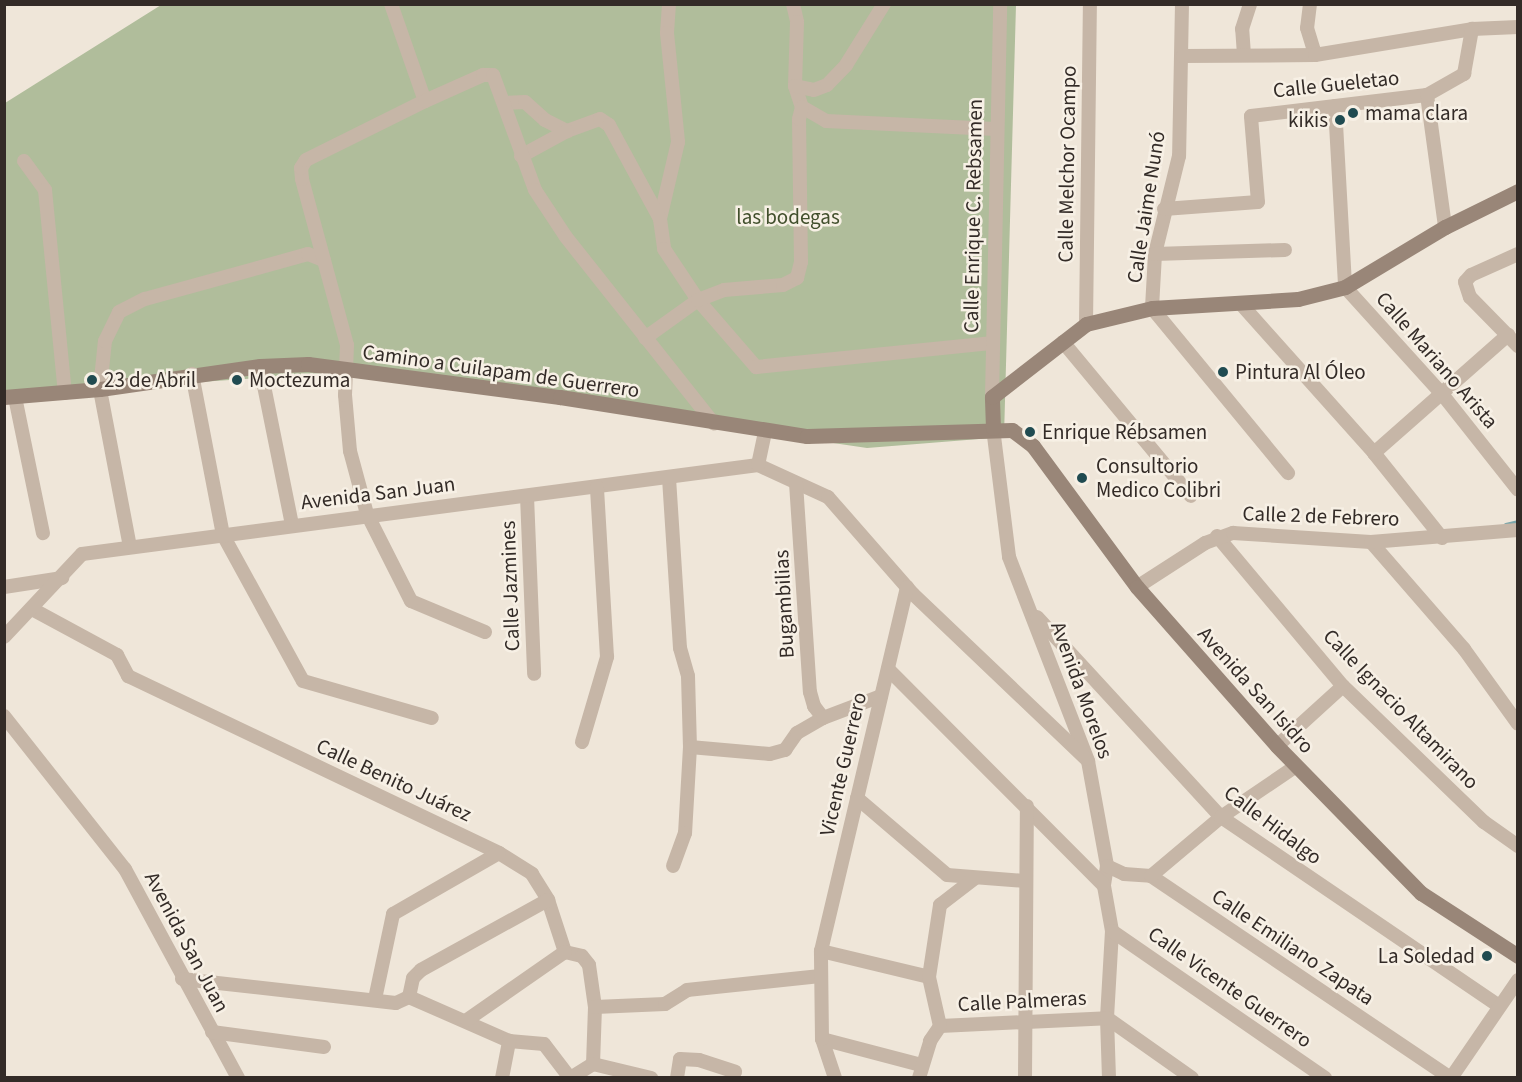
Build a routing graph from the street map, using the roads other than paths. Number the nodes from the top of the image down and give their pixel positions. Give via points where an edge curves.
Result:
1 (391, 4) edge
2 (669, 4) edge
3 (793, 4) edge
4 (884, 4) edge
5 (1000, 4) edge
6 (1090, 4) edge
7 (1182, 4) edge
8 (1250, 4) edge
9 (1310, 4) edge
10 (1518, 27) edge
11 (1472, 29) junction
12 (1244, 55) junction
13 (1315, 55) junction
14 (1183, 56) junction
15 (795, 86) junction
16 (1427, 95) junction
17 (425, 101) junction
18 (505, 103) junction
19 (1335, 106) junction
20 (802, 107) junction
21 (995, 129) junction
22 (567, 131) junction
23 (521, 156) junction
24 (24, 161) dead end
25 (1518, 191) edge
26 (1164, 209) junction
27 (660, 219) junction
28 (1445, 227) junction
29 (1285, 250) dead end
30 (1155, 254) junction
31 (1518, 254) edge
32 (324, 260) junction
33 (1345, 287) junction
34 (698, 300) junction
35 (1241, 304) junction
36 (1152, 308) junction
37 (1086, 324) junction
38 (1508, 335) junction
39 (645, 338) junction
40 (1063, 342) junction
41 (991, 343) junction
42 (1518, 346) edge
43 (260, 366) junction
44 (348, 372) junction
45 (192, 374) junction
46 (100, 389) junction
47 (64, 393) junction
48 (1442, 394) junction
49 (10, 397) edge
50 (992, 397) junction
51 (714, 424) junction
52 (993, 428) junction
53 (765, 430) junction
54 (1374, 453) junction
55 (758, 465) junction
56 (1288, 473) dead end
57 (669, 478) junction
58 (796, 483) junction
59 (597, 487) junction
60 (1518, 490) edge
61 (527, 496) junction
62 (1191, 496) dead end
63 (367, 514) junction
64 (292, 525) junction
65 (1518, 530) edge
66 (43, 532) dead end
67 (223, 535) junction
68 (1216, 536) junction
69 (1442, 538) junction
70 (1371, 543) junction
71 (130, 547) junction
72 (62, 578) junction
73 (4, 587) edge
74 (907, 587) junction
75 (1137, 587) junction
76 (32, 609) junction
77 (1031, 611) junction
78 (485, 632) dead end
79 (4, 637) edge
80 (888, 669) junction
81 (534, 674) dead end
82 (1343, 686) junction
83 (881, 696) junction
84 (4, 716) edge
85 (432, 718) dead end
86 (823, 718) junction
87 (1518, 724) edge
88 (582, 742) dead end
89 (1277, 746) junction
90 (690, 747) junction
91 (1088, 761) junction
92 (1296, 766) junction
93 (857, 798) junction
94 (1028, 806) junction
95 (1221, 817) junction
96 (1518, 846) edge
97 (499, 853) junction
98 (674, 866) dead end
99 (1107, 866) junction
100 (1150, 876) junction
101 (975, 878) junction
102 (1025, 880) junction
103 (1104, 886) junction
104 (548, 900) junction
105 (1112, 931) junction
106 (821, 951) junction
107 (565, 952) junction
108 (1516, 953) edge
109 (820, 976) junction
110 (929, 977) junction
111 (182, 980) junction
112 (1518, 980) edge
113 (410, 997) junction
114 (375, 999) junction
115 (1499, 1006) junction
116 (595, 1007) junction
117 (1107, 1018) junction
118 (467, 1020) junction
119 (1024, 1021) junction
120 (940, 1026) junction
121 (212, 1032) junction
122 (822, 1039) junction
123 (509, 1041) junction
124 (324, 1047) dead end
125 (593, 1064) junction
126 (920, 1071) edge
127 (735, 1072) dead end
128 (238, 1077) edge
129 (502, 1077) edge
130 (571, 1077) edge
131 (651, 1077) edge
132 (677, 1077) edge
133 (835, 1077) edge
134 (1025, 1077) edge
135 (1109, 1077) edge
136 (1192, 1077) edge
137 (1325, 1077) edge
138 (1451, 1077) edge

1 - 17 street
2 - 27 street via 667,33 678,142
3 - 15 street via 797,22
4 - 15 street via 846,65 827,85 814,90
5 - 21 street, Calle Enrique C. Rebsamen
6 - 37 street, Calle Melchor Ocampo
7 - 14 street, Calle Jaime Nunó
8 - 12 street via 1242,29
9 - 13 street via 1307,28
10 - 11 street
11 - 13 street
11 - 16 street via 1464,74
12 - 13 street
12 - 14 street
14 - 26 street, Calle Jaime Nunó via 1179,156
15 - 20 street
16 - 19 street, Calle Gueletao
16 - 28 street
17 - 18 street via 483,75 493,75
17 - 32 street, Calle Jazmines via 328,148 301,168
18 - 22 street via 525,102 545,120
18 - 23 street
19 - 26 street, Calle Gueletao via 1251,116 1258,202
19 - 33 street
20 - 21 street via 826,121
20 - 34 street via 798,119 801,262 797,278 783,285 724,290
21 - 41 street, Calle Enrique C. Rebsamen
22 - 23 street
22 - 27 street via 600,119 609,124
23 - 39 street via 535,190 567,237
24 - 47 street via 45,189
25 - 28 main road
26 - 30 street, Calle Jaime Nunó
27 - 34 street via 664,249
28 - 33 main road
29 - 30 street
30 - 36 street, Calle Jaime Nunó
31 - 38 street via 1471,274 1465,282 1470,297
32 - 44 street, Calle Jazmines via 347,345
32 - 46 street via 308,254 145,299 118,312 105,341
33 - 35 main road via 1298,298
33 - 48 street, Calle Mariano Arista
34 - 39 street
34 - 41 street via 756,367
35 - 36 main road
35 - 54 street
36 - 37 main road
36 - 56 street
37 - 40 main road
38 - 42 street
38 - 48 street
39 - 51 street
40 - 50 main road
40 - 62 street
41 - 50 street, Calle Enrique C. Rebsamen
43 - 44 main road, Camino a Cuilapam de Guerrero via 308,364
43 - 45 main road, Camino a Cuilapam de Guerrero
43 - 64 street
44 - 51 main road, Camino a Cuilapam de Guerrero via 560,397
44 - 63 street, Calle Jazmines via 345,395 350,451
45 - 46 main road, Camino a Cuilapam de Guerrero
45 - 67 street
46 - 47 main road, Camino a Cuilapam de Guerrero
46 - 71 street
47 - 49 main road, Camino a Cuilapam de Guerrero
48 - 54 street
48 - 60 street, Calle Mariano Arista
49 - 66 street
50 - 52 main road, Calle Enrique C. Rebsamen
51 - 53 main road, Camino a Cuilapam de Guerrero
52 - 53 main road, Camino a Cuilapam de Guerrero via 807,436
52 - 75 main road, Avenida San Isidro via 1012,430 1033,446
52 - 77 street, Avenida Morelos via 1009,557
53 - 55 street
54 - 69 street
55 - 57 street, Avenida San Juan
55 - 58 street
57 - 59 street, Avenida San Juan
57 - 90 street via 680,648 688,676
58 - 74 street via 828,497
58 - 86 street, Bugambilias via 810,692
59 - 61 street, Avenida San Juan
59 - 88 street via 607,657
61 - 63 street, Avenida San Juan
61 - 81 street, Calle Jazmines
63 - 64 street, Avenida San Juan
63 - 78 street, Calle Jazmines via 411,601
64 - 67 street, Avenida San Juan
65 - 69 street, Calle 2 de Febrero
67 - 71 street, Avenida San Juan
67 - 85 street via 303,681
68 - 70 street, Calle 2 de Febrero via 1233,533
68 - 75 street, Calle 2 de Febrero
68 - 82 street, Calle Ignacio Altamirano
69 - 70 street, Calle 2 de Febrero
70 - 87 street via 1464,649
71 - 72 street, Avenida San Juan via 81,554
72 - 73 street
72 - 76 street, Avenida San Juan
74 - 80 street, Vicente Guerrero
74 - 91 street
75 - 89 main road, Avenida San Isidro
76 - 79 street, Avenida San Juan
76 - 97 street, Calle Benito Juárez via 117,655 128,676
77 - 91 street, Avenida Morelos
77 - 95 street, Calle Hidalgo
80 - 83 street, Vicente Guerrero
80 - 94 street
82 - 89 street
82 - 96 street, Calle Ignacio Altamirano via 1484,822
83 - 86 street
83 - 93 street, Vicente Guerrero
84 - 111 street, Avenida San Juan via 125,869
86 - 90 street via 797,733 785,750 770,754
89 - 92 main road, Avenida San Isidro
90 - 98 street via 685,833
91 - 99 street, Avenida Morelos
92 - 95 street
92 - 108 main road, Avenida San Isidro via 1421,893
93 - 101 street via 927,861 947,874
93 - 106 street, Vicente Guerrero
94 - 102 street
94 - 103 street
95 - 100 street
95 - 115 street, Calle Hidalgo
97 - 104 street, Calle Benito Juárez via 532,874
97 - 114 street via 393,914
99 - 100 street, Calle Emiliano Zapata via 1125,874
99 - 103 street, Avenida Morelos
100 - 138 street, Calle Emiliano Zapata
101 - 102 street
101 - 110 street via 940,905
102 - 119 street
103 - 105 street, Avenida Morelos
104 - 107 street, Calle Benito Juárez
104 - 113 street via 421,970 413,978
105 - 117 street, Avenida Morelos
105 - 137 street, Calle Vicente Guerrero
106 - 109 street, Vicente Guerrero
106 - 110 street
107 - 116 street via 582,956 589,965
107 - 118 street
109 - 116 street via 687,990 665,1004
109 - 122 street, Vicente Guerrero
110 - 120 street
111 - 114 street
111 - 121 street, Avenida San Juan
112 - 115 street
113 - 114 street via 396,1003
113 - 118 street
115 - 138 street
116 - 125 street
117 - 119 street, Calle Palmeras
117 - 135 street, Avenida Morelos
117 - 136 street
118 - 123 street
119 - 120 street, Calle Palmeras
119 - 134 street
120 - 126 street
121 - 124 street
121 - 128 street, Avenida San Juan
122 - 126 street
122 - 133 street, Vicente Guerrero
123 - 129 street
123 - 130 street via 544,1044
125 - 130 street
125 - 131 street
127 - 132 street via 723,1065 680,1059

